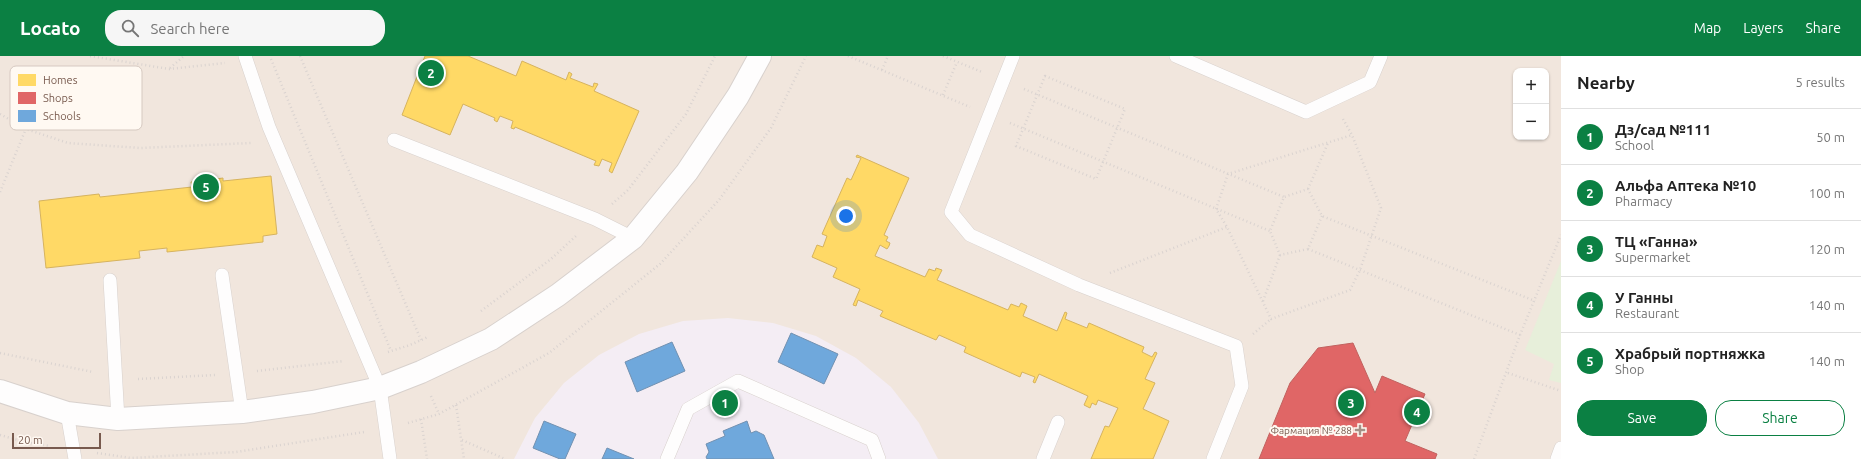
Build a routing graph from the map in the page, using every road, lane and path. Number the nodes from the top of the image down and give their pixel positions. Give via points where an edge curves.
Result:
1 (90, 56) edge
2 (184, 56) edge
3 (270, 56) edge
4 (300, 56) edge
5 (715, 56) edge
6 (760, 56) edge
7 (848, 56) edge
8 (888, 56) edge
9 (943, 56) edge
10 (1013, 56) edge
11 (1176, 56) edge
12 (1381, 56) edge
13 (246, 59) edge
14 (957, 62) junction
15 (169, 69) junction
16 (882, 70) junction
17 (1003, 81) junction
18 (1037, 95) junction
19 (943, 96) junction
20 (0, 114) edge
21 (990, 115) junction
22 (10, 120) edge
23 (1023, 128) junction
24 (1117, 128) junction
25 (26, 130) edge
26 (29, 130) edge
27 (394, 140) dead end
28 (1329, 142) junction
29 (253, 143) dead end
30 (1103, 162) junction
31 (1228, 174) junction
32 (1308, 189) junction
33 (0, 192) edge
34 (1284, 197) junction
35 (1216, 209) junction
36 (1322, 216) junction
37 (595, 219) junction
38 (1227, 227) junction
39 (1270, 231) junction
40 (1561, 235) edge
41 (1372, 236) junction
42 (633, 238) junction
43 (1308, 248) junction
44 (1280, 255) junction
45 (1360, 270) junction
46 (222, 275) dead end
47 (110, 280) dead end
48 (1079, 285) junction
49 (1263, 301) junction
50 (1534, 301) junction
51 (476, 315) dead end
52 (435, 334) dead end
53 (1520, 335) junction
54 (421, 340) junction
55 (391, 351) junction
56 (0, 353) edge
57 (367, 358) junction
58 (1508, 373) junction
59 (237, 374) junction
60 (116, 376) junction
61 (380, 388) junction
62 (1561, 390) edge
63 (0, 391) edge
64 (456, 405) dead end
65 (242, 412) junction
66 (67, 413) junction
67 (118, 419) junction
68 (422, 419) dead end
69 (1058, 422) dead end
70 (462, 440) junction
71 (1561, 448) edge
72 (75, 459) edge
73 (390, 459) edge
74 (427, 459) edge
75 (464, 459) edge
76 (505, 459) edge
77 (666, 459) edge
78 (878, 459) edge
79 (1043, 459) edge
80 (1213, 459) edge
81 (1474, 459) edge
82 (1556, 459) edge

1 - 15 path
2 - 15 path
3 - 13 path
3 - 55 path
4 - 54 path
5 - 37 path via 686,114 628,190
6 - 42 street via 738,96 687,172
7 - 16 path
8 - 16 path
9 - 14 path
10 - 17 lane
11 - 12 lane via 1306,112 1370,82
13 - 15 path
13 - 57 lane via 269,127
14 - 17 path
14 - 19 path
16 - 19 path
17 - 18 path
17 - 21 lane
18 - 23 path
18 - 24 path
18 - 24 path via 1045,76 1118,106 1125,109
19 - 21 path
20 - 22 path
21 - 23 path
21 - 48 lane via 951,212 970,235
23 - 30 path
23 - 30 path via 1016,146 1096,179
24 - 30 path
24 - 31 path
25 - 33 path
26 - 29 path via 68,143 140,148
27 - 37 lane
28 - 31 path
28 - 32 path
28 - 41 path via 1352,135 1381,208
30 - 35 path
31 - 34 path
31 - 35 path
32 - 34 path
32 - 36 path
34 - 39 path
35 - 38 path
35 - 39 path
36 - 41 path
36 - 43 path
37 - 42 lane
37 - 51 path via 551,259
38 - 48 path
38 - 49 path
39 - 44 path
40 - 50 path
41 - 45 path
41 - 50 path
42 - 61 street via 558,295 491,339
43 - 44 path
43 - 45 path
44 - 49 path
45 - 49 path via 1350,290 1271,319
45 - 53 path
46 - 59 lane
47 - 60 lane
48 - 80 lane via 1236,346 1242,386
50 - 53 path
52 - 54 path
53 - 58 path
54 - 55 path
55 - 57 path
56 - 60 path
57 - 59 path
57 - 61 lane
58 - 62 path
58 - 81 path
59 - 60 path via 143,380
59 - 65 lane
60 - 67 lane
61 - 65 street via 313,402
61 - 73 lane
63 - 66 street
64 - 70 path
65 - 67 street
66 - 67 street
66 - 72 lane
68 - 74 path
69 - 79 lane
70 - 75 path
70 - 76 path
71 - 82 lane
77 - 78 lane via 688,410 738,381 872,440

